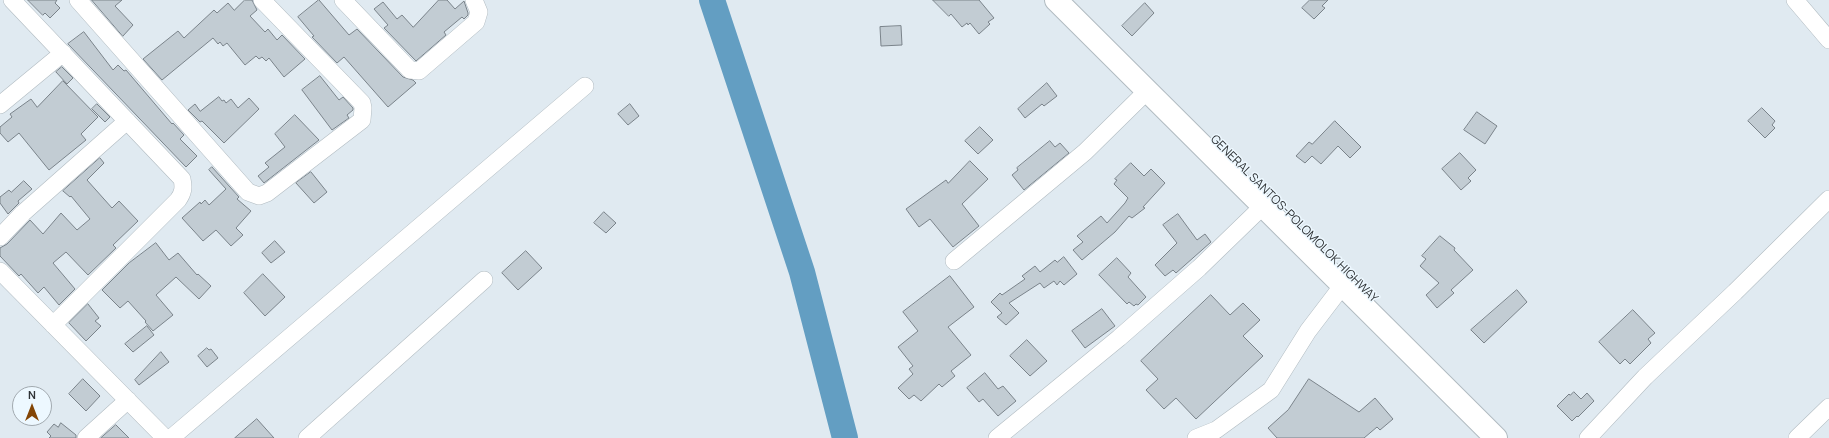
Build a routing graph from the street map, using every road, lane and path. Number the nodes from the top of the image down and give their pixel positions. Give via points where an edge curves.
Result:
1 (12, 0) edge
2 (78, 0) edge
3 (262, 0) edge
4 (343, 0) edge
5 (474, 0) edge
6 (1056, 0) edge
7 (1073, 0) edge
8 (1795, 0) edge
9 (1829, 40) edge
10 (62, 53) junction
11 (585, 86) dead end
12 (1147, 91) junction
13 (0, 105) edge
14 (127, 121) junction
15 (1829, 199) edge
16 (1263, 206) junction
17 (0, 237) edge
18 (954, 261) dead end
19 (0, 271) edge
20 (484, 280) dead end
21 (1343, 285) junction
22 (53, 325) junction
23 (128, 400) junction
24 (1829, 407) edge
25 (86, 438) edge
26 (165, 438) edge
27 (171, 438) edge
28 (307, 438) edge
29 (996, 438) edge
30 (1196, 438) edge
31 (1496, 438) edge
32 (1513, 438) edge
33 (1588, 438) edge
34 (1797, 438) edge

1 - 10 street
2 - 3 street via 248,192 259,196 267,194 362,120 363,115 362,103
4 - 5 street via 410,70 415,72 419,72 476,22 479,12
6 - 12 highway
7 - 32 highway, GENERAL SANTOS-POLOMOLOK HIGHWAY
8 - 9 street
10 - 13 street
10 - 14 street
11 - 27 street
12 - 16 highway
12 - 18 street via 1085,152
14 - 17 street via 23,213
14 - 22 street via 182,179 182,195
15 - 33 street via 1645,377
16 - 21 highway
16 - 29 street via 1199,268 1119,338
19 - 22 street
20 - 28 street
21 - 30 street via 1308,331 1271,390 1216,430
21 - 31 highway
22 - 23 street
23 - 25 street
23 - 26 street
24 - 34 street

